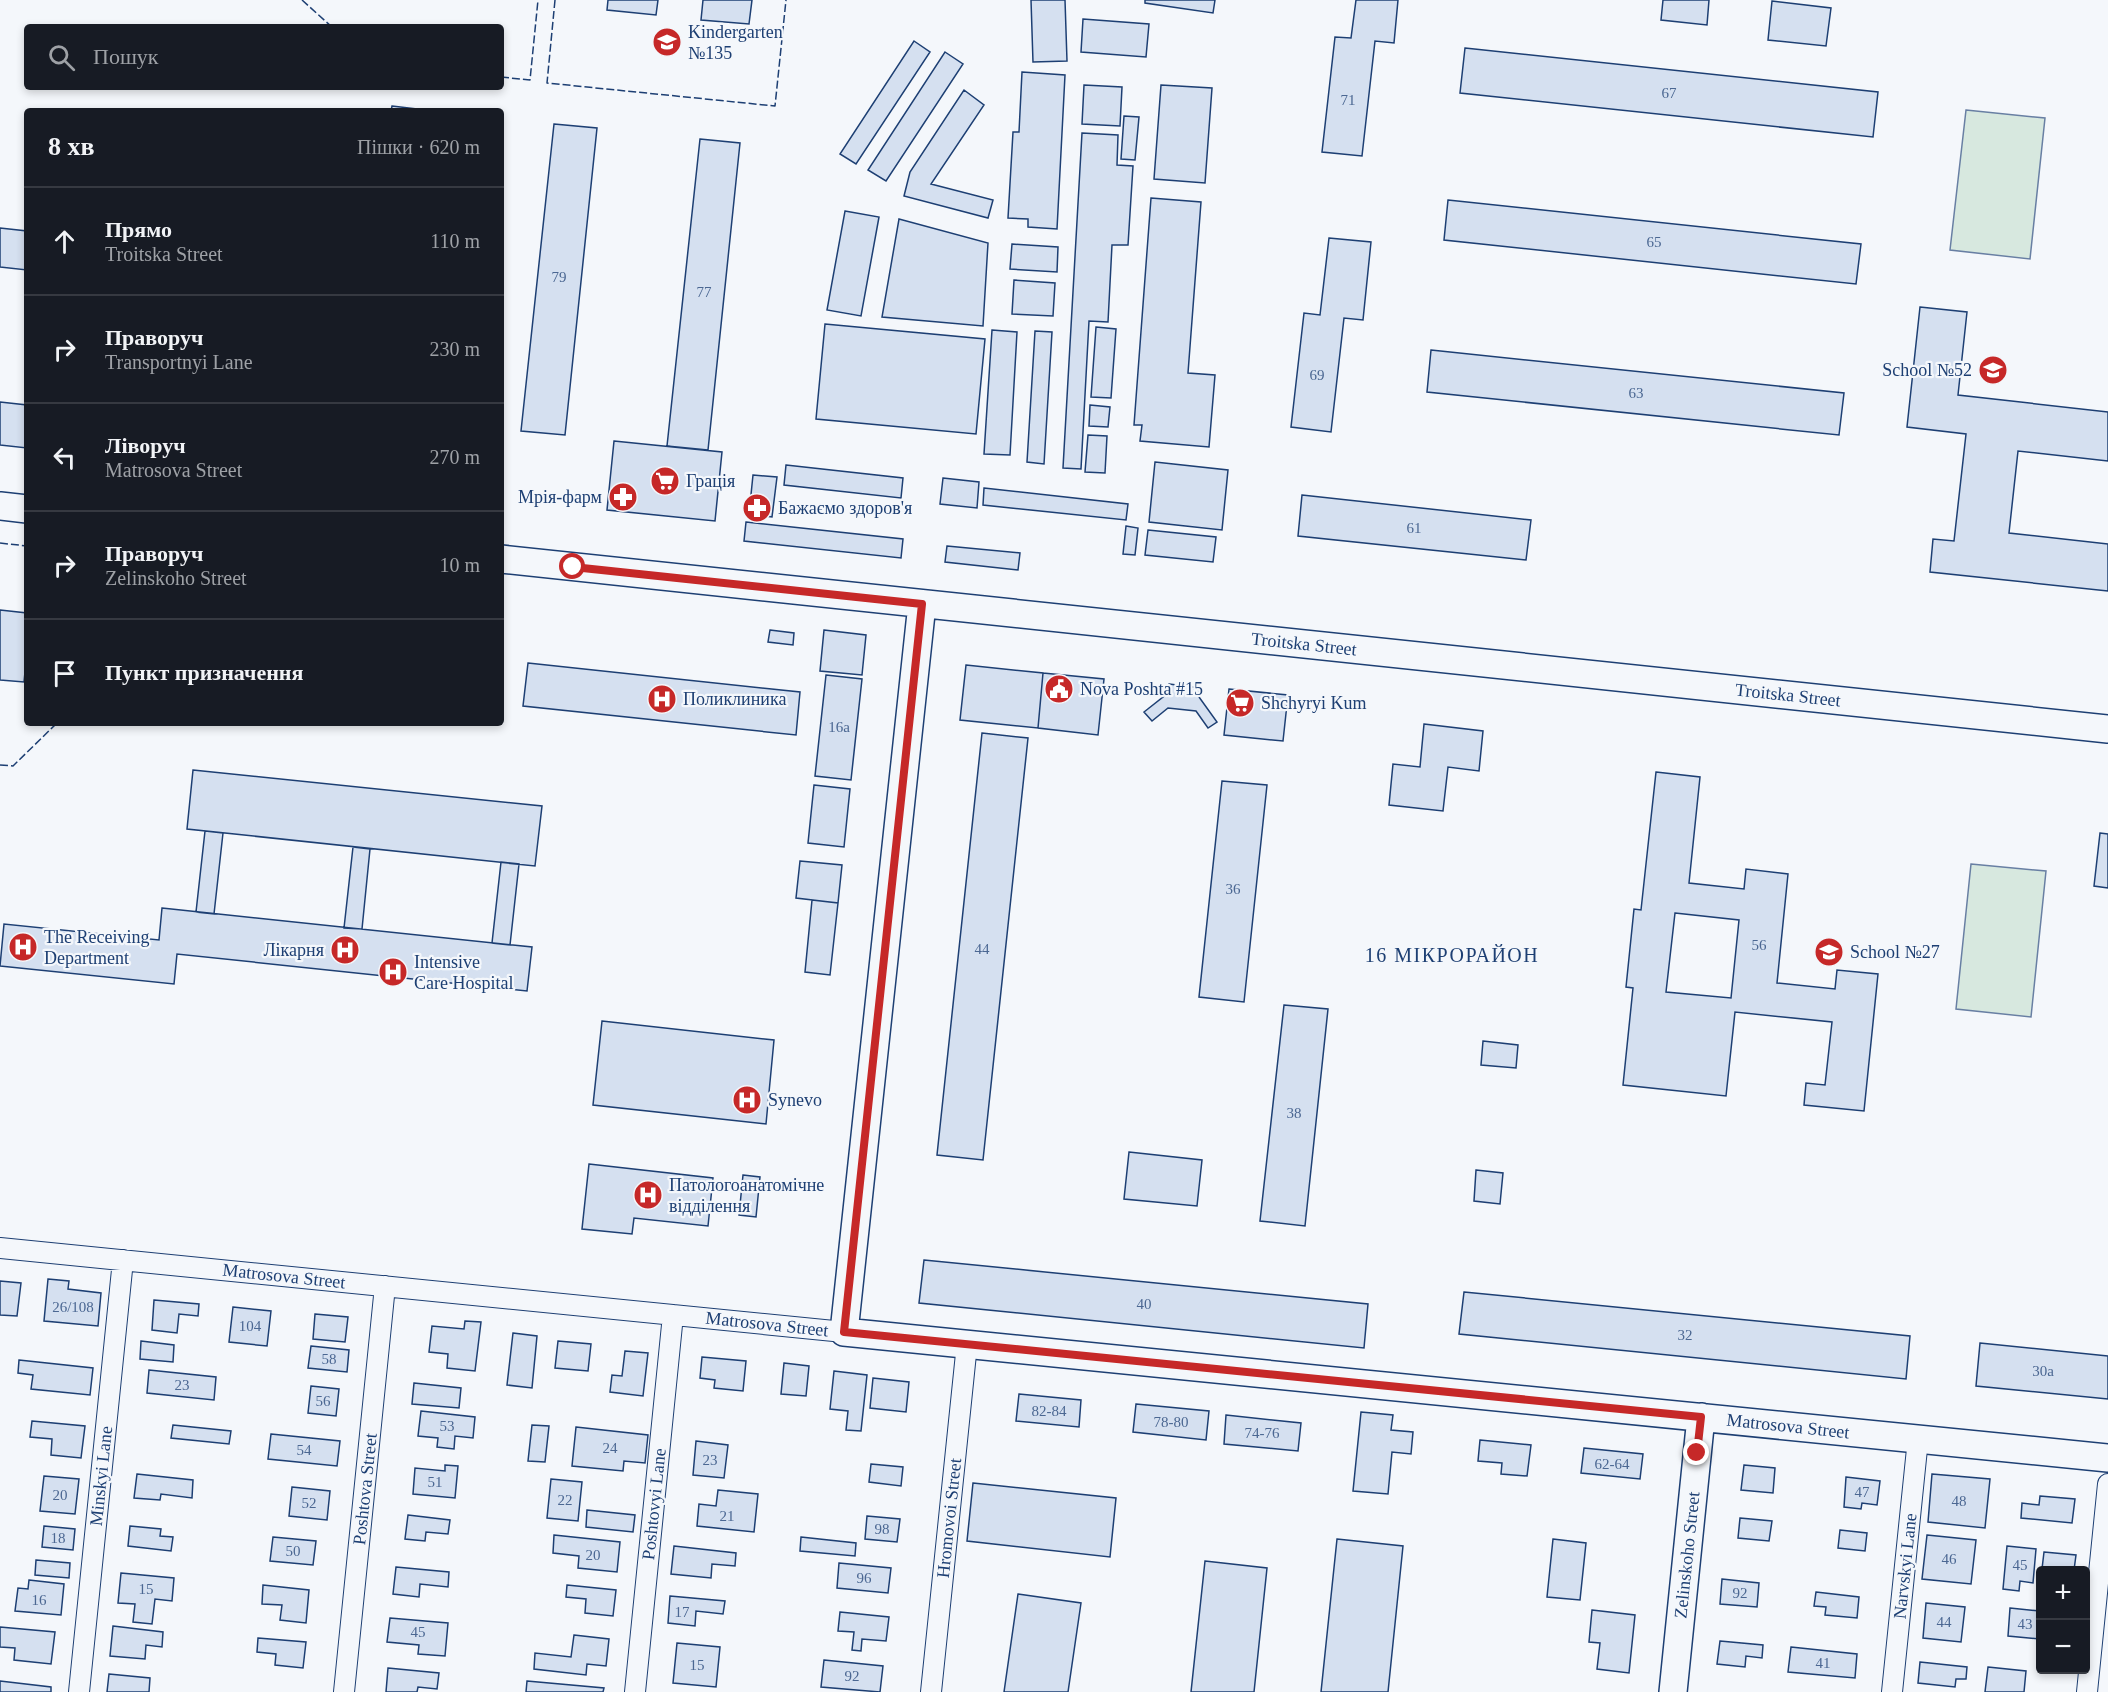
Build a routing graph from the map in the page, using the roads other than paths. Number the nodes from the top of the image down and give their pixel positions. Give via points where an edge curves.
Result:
1 (0, 506) edge
2 (24, 509) edge
3 (504, 559) edge
4 (922, 604) junction
5 (2108, 729) edge
6 (0, 1248) edge
7 (123, 1260) junction
8 (385, 1286) junction
9 (673, 1315) junction
10 (844, 1332) junction
11 (967, 1344) junction
12 (1701, 1417) junction
13 (1918, 1439) junction
14 (2108, 1458) edge
15 (2108, 1484) edge
16 (79, 1692) edge
17 (344, 1692) edge
18 (635, 1692) edge
19 (932, 1692) edge
20 (1673, 1692) edge
21 (1892, 1692) edge
22 (2087, 1692) edge

1 - 2 street
3 - 4 street, Troitska Street
4 - 5 street, Troitska Street
4 - 10 street
6 - 7 street, Matrosova Street
7 - 8 street, Matrosova Street
7 - 16 street, Minskyi Lane
8 - 9 street, Matrosova Street
8 - 17 street, Poshtova Street
9 - 10 street, Matrosova Street
9 - 18 street, Poshtovyi Lane
10 - 11 street, Matrosova Street
11 - 12 street, Matrosova Street
11 - 19 street, Hromovoi Street
12 - 13 street, Matrosova Street
12 - 20 street, Zelinskoho Street
13 - 14 street, Matrosova Street
13 - 21 street, Narvskyi Lane
15 - 22 street

